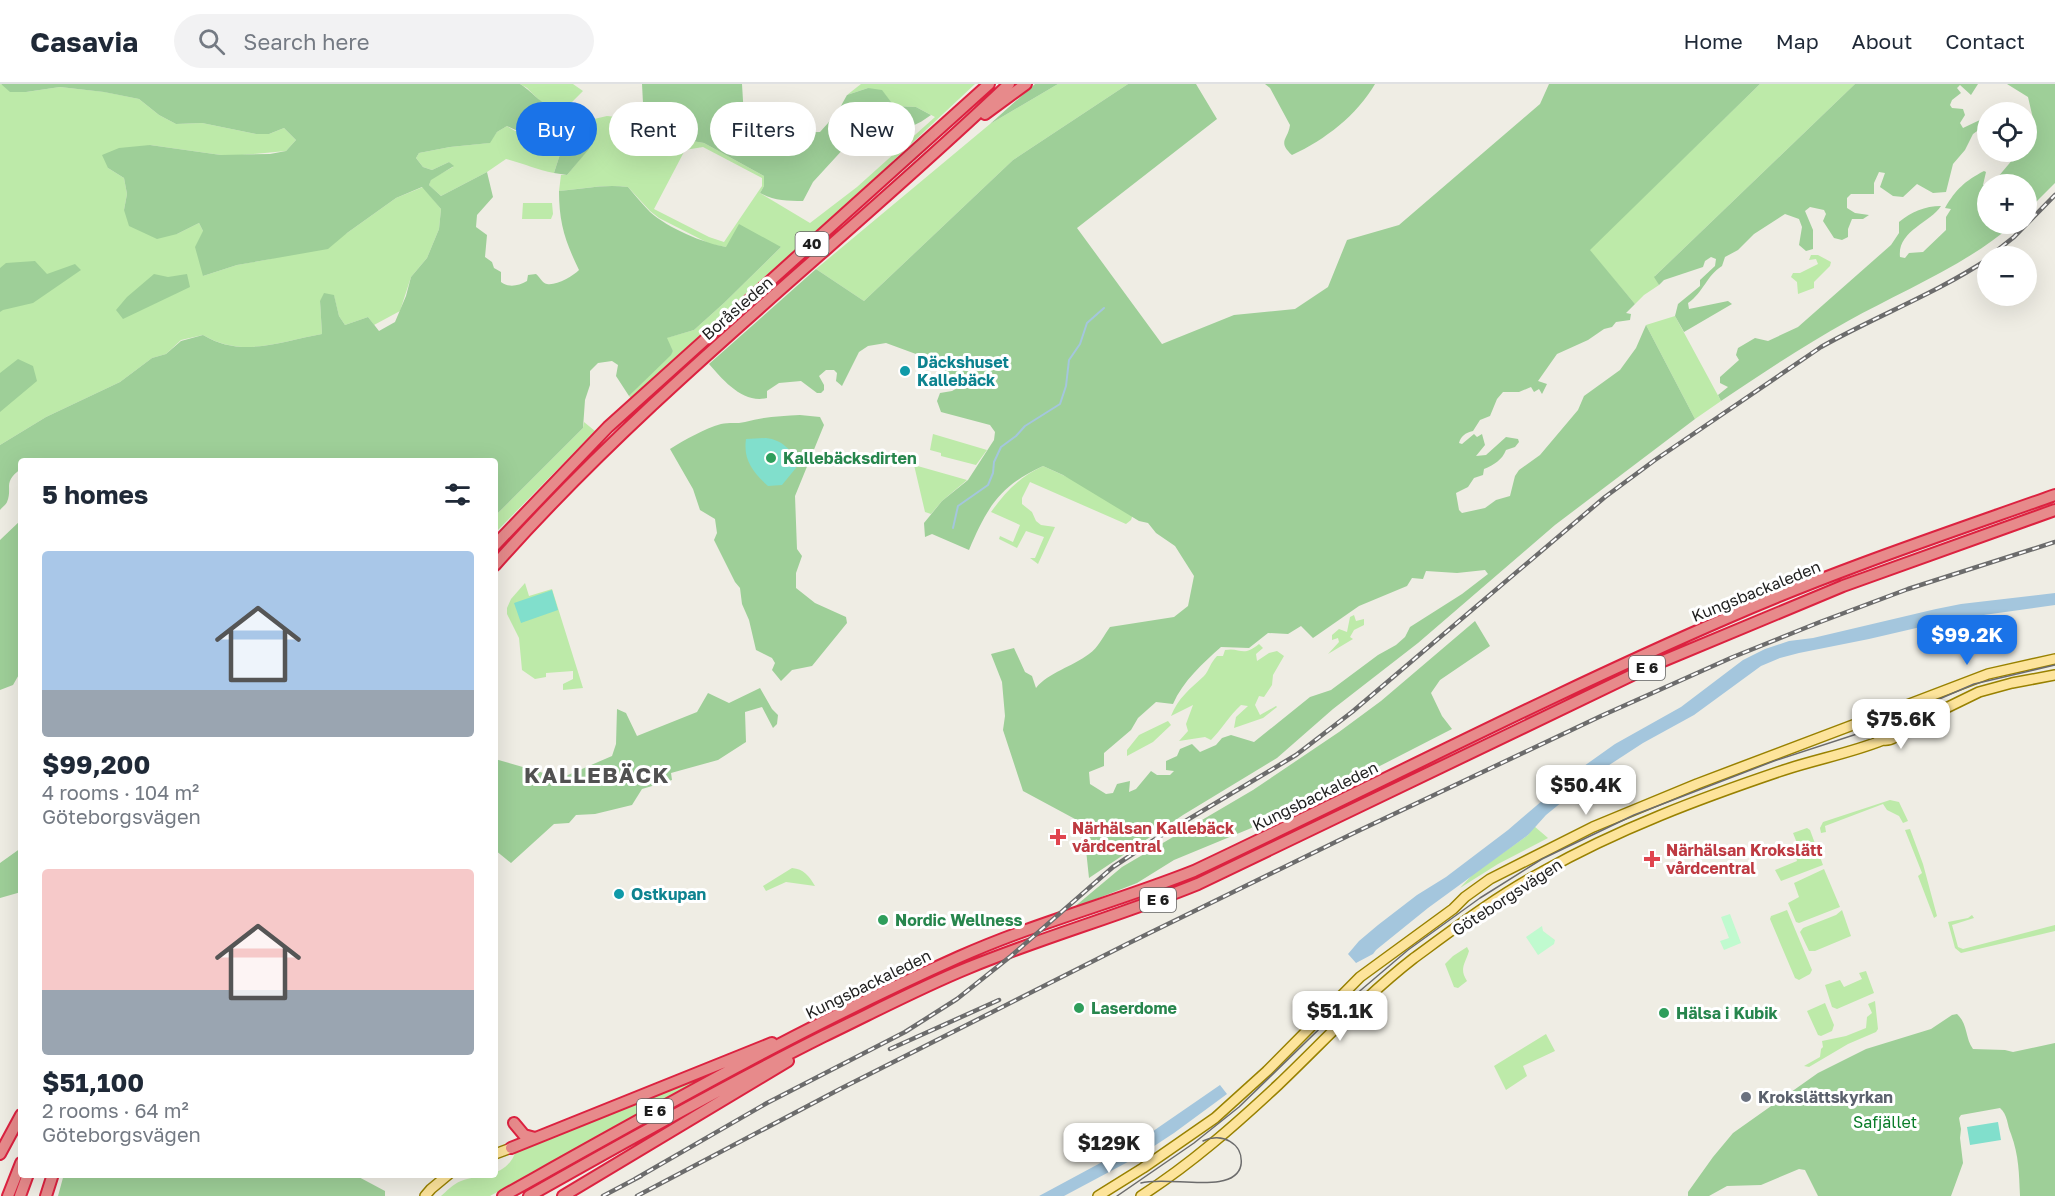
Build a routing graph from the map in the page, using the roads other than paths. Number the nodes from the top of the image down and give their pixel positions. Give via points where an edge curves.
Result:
1 (989, 84) edge
2 (1009, 84) edge
3 (1026, 84) edge
4 (948, 141) junction
5 (2055, 495) edge
6 (2055, 510) edge
7 (498, 542) edge
8 (498, 562) edge
9 (2055, 659) edge
10 (2055, 675) edge
11 (1891, 711) junction
12 (1874, 717) junction
13 (1901, 730) junction
14 (1883, 740) junction
15 (809, 1029) junction
16 (825, 1036) junction
17 (18, 1121) edge
18 (514, 1124) dead end
19 (535, 1138) junction
20 (511, 1148) joint
21 (498, 1153) edge
22 (0, 1154) edge
23 (18, 1171) edge
24 (27, 1178) edge
25 (52, 1178) edge
26 (444, 1178) edge
27 (8, 1196) edge
28 (20, 1196) edge
29 (46, 1196) edge
30 (425, 1196) edge
31 (503, 1196) edge
32 (529, 1196) edge
33 (563, 1196) edge
34 (1098, 1196) edge
35 (1142, 1196) edge

1 - 7 highway, Boråsleden / 40 via 682,360 571,464
2 - 4 highway, Boråsleden / 40
3 - 4 highway
4 - 8 highway, Boråsleden / 40 via 691,369 580,474
5 - 15 highway, Kungsbackaleden / E 6 via 1730,616 1582,682 1194,871 981,948
6 - 16 highway, Kungsbackaleden / E 6 via 1763,618 1590,694 1198,884 966,969
9 - 11 main road, Göteborgsvägen via 1988,674
10 - 13 main road, Göteborgsvägen via 1978,692
11 - 12 main road, Göteborgsvägen
11 - 13 main road via 1899,717
12 - 14 main road via 1873,732
12 - 34 main road, Göteborgsvägen via 1628,812 1490,879 1360,977 1215,1118
13 - 14 main road, Göteborgsvägen via 1895,738
14 - 35 main road, Göteborgsvägen via 1785,770 1644,822 1540,873 1413,959 1194,1158
15 - 19 highway
15 - 31 highway, Kungsbackaleden / E 6
16 - 32 highway, Kungsbackaleden / E 6 via 668,1117
16 - 33 highway
17 - 22 highway
18 - 19 highway via 524,1135
19 - 20 highway
20 - 21 main road
23 - 27 highway
24 - 28 highway
25 - 29 highway
26 - 30 main road

